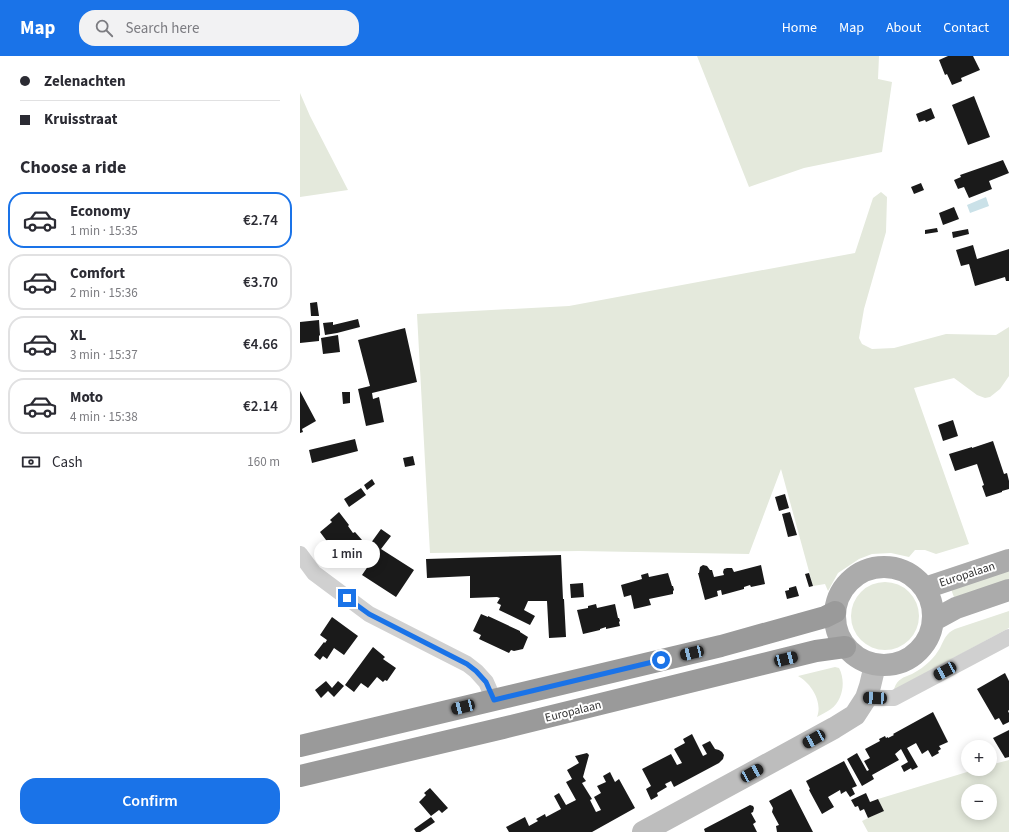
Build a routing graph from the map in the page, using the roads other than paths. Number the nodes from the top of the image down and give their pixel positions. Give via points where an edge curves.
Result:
1 (300, 554) edge
2 (1009, 560) edge
3 (925, 588) junction
4 (1009, 590) edge
5 (835, 612) junction
6 (934, 620) junction
7 (1009, 637) edge
8 (845, 646) junction
9 (875, 665) junction
10 (866, 698) junction
11 (494, 700) junction
12 (300, 746) edge
13 (300, 776) edge
14 (644, 832) edge

1 - 11 street via 314,573 369,614 467,664 486,682
2 - 3 main road, Europalaan
3 - 5 main road, Europalaan via 904,571 890,567 868,569 860,572 840,593
3 - 6 main road, Europalaan via 934,604
4 - 6 main road via 956,608
5 - 8 main road, Europalaan via 837,632
5 - 11 highway via 826,617 721,646
6 - 9 main road, Europalaan via 926,644 913,656 889,665
7 - 10 street via 894,698
8 - 9 main road, Europalaan via 858,658
8 - 13 highway, Europalaan
9 - 10 street
10 - 14 street via 855,715 834,728
11 - 12 highway

